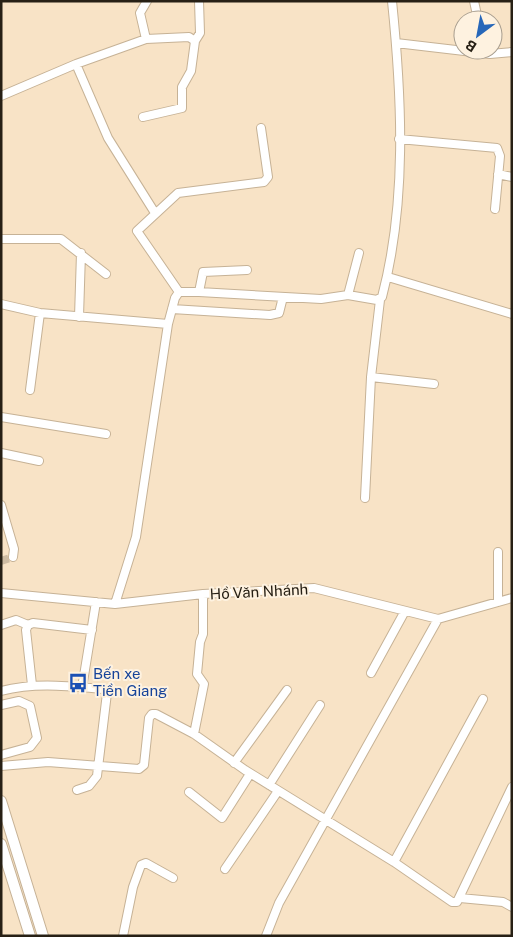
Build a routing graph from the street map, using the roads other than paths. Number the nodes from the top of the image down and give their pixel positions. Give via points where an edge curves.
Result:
1 (147, 1) edge
2 (199, 1) edge
3 (392, 1) edge
4 (146, 39) junction
5 (195, 41) junction
6 (396, 44) junction
7 (453, 49) edge
8 (76, 64) junction
9 (1, 96) edge
10 (143, 117) dead end
11 (262, 128) dead end
12 (398, 139) junction
13 (498, 174) junction
14 (512, 177) edge
15 (495, 209) dead end
16 (155, 213) junction
17 (1, 239) edge
18 (81, 253) junction
19 (359, 253) dead end
20 (247, 270) dead end
21 (106, 274) dead end
22 (388, 277) junction
23 (179, 292) junction
24 (199, 292) junction
25 (348, 295) junction
26 (283, 297) junction
27 (380, 300) junction
28 (1, 304) edge
29 (172, 309) junction
30 (40, 313) junction
31 (512, 314) edge
32 (78, 317) junction
33 (168, 324) junction
34 (370, 377) junction
35 (434, 384) dead end
36 (30, 390) dead end
37 (1, 418) edge
38 (106, 434) dead end
39 (1, 453) edge
40 (39, 461) dead end
41 (365, 498) dead end
42 (1, 505) edge
43 (498, 552) dead end
44 (13, 557) dead end
45 (1, 593) edge
46 (202, 594) junction
47 (512, 598) edge
48 (96, 602) junction
49 (498, 602) junction
50 (114, 604) junction
51 (406, 611) junction
52 (438, 619) junction
53 (1, 625) edge
54 (28, 625) junction
55 (92, 630) junction
56 (371, 673) dead end
57 (32, 685) junction
58 (82, 688) junction
59 (288, 690) dead end
60 (1, 691) edge
61 (483, 699) dead end
62 (1, 705) edge
63 (320, 705) dead end
64 (194, 734) junction
65 (1, 755) edge
66 (234, 763) junction
67 (99, 765) junction
68 (1, 766) edge
69 (250, 774) junction
70 (269, 785) junction
71 (512, 787) edge
72 (77, 790) dead end
73 (278, 790) junction
74 (189, 792) dead end
75 (1, 801) edge
76 (324, 819) junction
77 (1, 844) edge
78 (394, 862) junction
79 (225, 869) dead end
80 (173, 878) dead end
81 (460, 898) junction
82 (512, 907) edge
83 (30, 936) edge
84 (43, 936) edge
85 (123, 936) edge
86 (266, 936) edge

1 - 4 street via 140,13
2 - 5 street via 200,33
3 - 6 street
4 - 5 street via 189,38
4 - 8 street
5 - 10 street via 190,71 182,87 182,108
6 - 7 street
6 - 12 street
8 - 9 street
8 - 16 street via 108,138
11 - 16 street via 268,177 264,182 188,190 178,193
12 - 13 street via 494,146 499,152
12 - 22 street via 398,202
13 - 14 street
13 - 15 street
16 - 23 street via 138,229 138,234
17 - 18 street via 61,239
18 - 21 street
18 - 32 street
19 - 25 street
20 - 24 street via 203,272
22 - 27 street
22 - 31 street
23 - 24 street
23 - 29 street
24 - 26 street
25 - 26 street via 321,300
25 - 27 street
26 - 29 street via 279,313 270,315
27 - 34 street
28 - 30 street
29 - 33 street
30 - 32 street
30 - 36 street
32 - 33 street
33 - 50 street via 136,537
34 - 35 street
34 - 41 street
37 - 38 street
39 - 40 street
42 - 44 street via 14,548
43 - 49 street
45 - 48 street, Hồ Văn Nhánh
46 - 50 street, Hồ Văn Nhánh
46 - 51 street, Hồ Văn Nhánh via 314,588
46 - 64 street via 203,634 198,674 204,684
47 - 49 street, Hồ Văn Nhánh
48 - 50 street, Hồ Văn Nhánh
48 - 55 street
49 - 52 street, Hồ Văn Nhánh
51 - 52 street, Hồ Văn Nhánh
51 - 56 street
52 - 76 street via 367,749
53 - 54 street via 16,620
54 - 55 street
54 - 57 street
55 - 58 street
57 - 58 street
57 - 60 street
58 - 67 street via 102,689 107,693
59 - 66 street
61 - 78 street
62 - 65 street via 19,701 30,706 37,738 30,747
63 - 70 street
64 - 66 street
64 - 67 street via 152,714 143,768
66 - 69 street
67 - 68 street via 48,762
67 - 72 street via 94,781
69 - 70 street
69 - 74 street via 222,818
70 - 73 street
71 - 81 street
73 - 76 street
73 - 79 street
75 - 84 main road
76 - 78 street
76 - 86 street via 279,902
77 - 83 main road
78 - 81 street via 452,902
80 - 85 street via 146,863 141,865
81 - 82 street via 494,900

